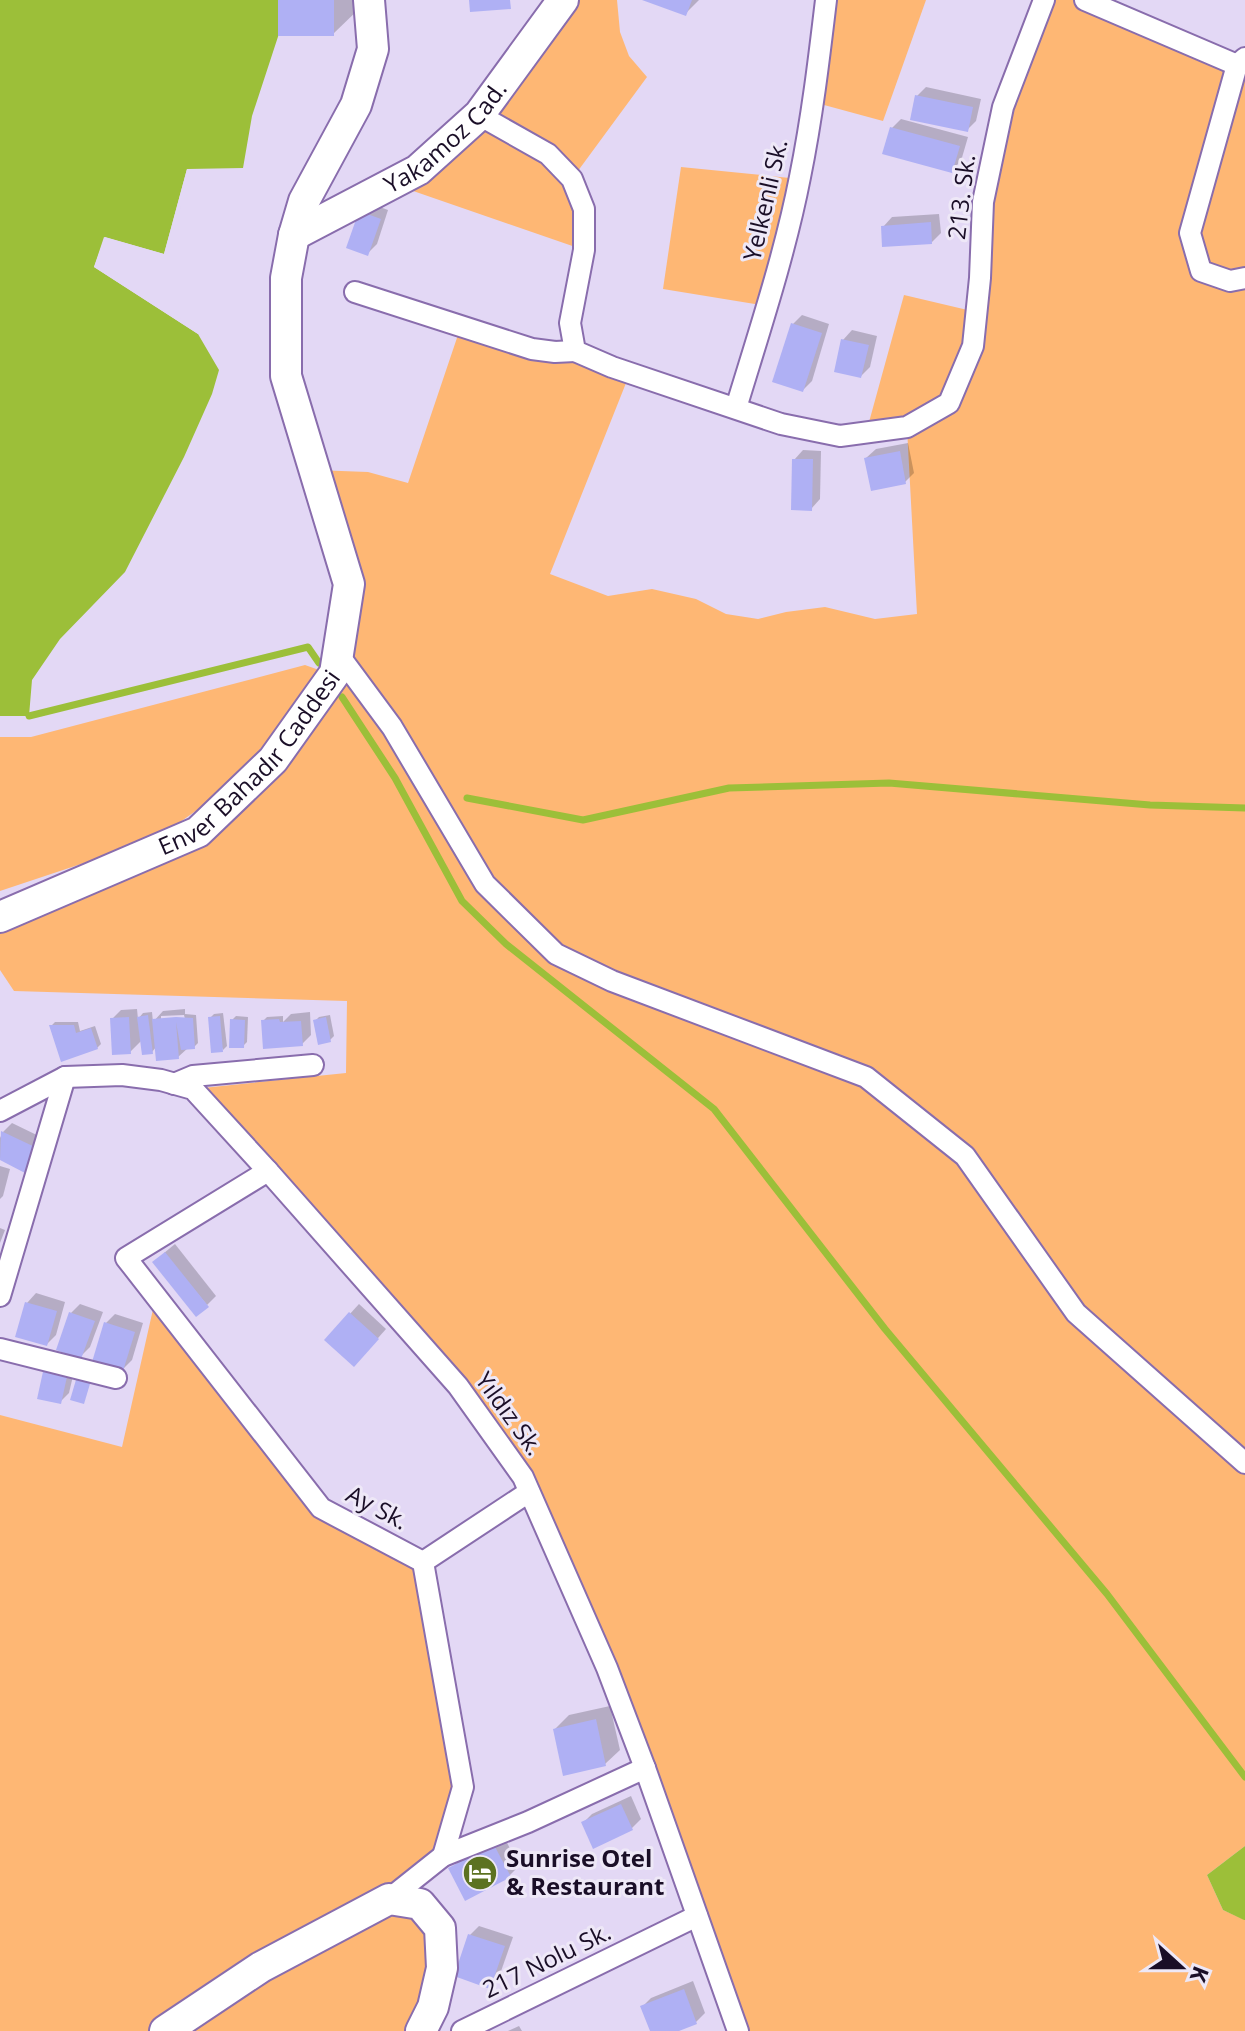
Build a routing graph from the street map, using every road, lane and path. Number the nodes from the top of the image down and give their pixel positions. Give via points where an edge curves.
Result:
1 (369, 0) edge
2 (563, 0) edge
3 (826, 0) edge
4 (1044, 0) edge
5 (1085, 0) edge
6 (1241, 61) edge
7 (479, 115) junction
8 (294, 235) junction
9 (1245, 278) edge
10 (355, 292) dead end
11 (575, 351) junction
12 (736, 408) junction
13 (337, 661) junction
14 (0, 917) edge
15 (313, 1065) dead end
16 (65, 1077) junction
17 (174, 1084) junction
18 (0, 1111) edge
19 (268, 1171) junction
20 (0, 1296) edge
21 (0, 1349) edge
22 (116, 1378) dead end
23 (1245, 1463) edge
24 (529, 1492) junction
25 (423, 1562) junction
26 (645, 1768) junction
27 (443, 1856) junction
28 (389, 1899) junction
29 (697, 1916) junction
30 (165, 2031) edge
31 (421, 2031) edge
32 (462, 2031) edge
33 (738, 2031) edge

1 - 8 main road, Enver Bahadır Caddesi via 373,49 356,105 304,201
2 - 7 main road, Yakamoz Cad.
3 - 12 street, Yelkenli Sk. via 800,179
4 - 12 street, 213. Sk. via 1003,107 983,202 973,346 949,403 907,427 840,436
5 - 6 street
6 - 9 street via 1190,233 1201,271 1230,281
7 - 8 main road, Yakamoz Cad. via 418,170
7 - 11 street via 548,154 572,179 584,209 584,250 570,323
8 - 13 main road, Enver Bahadır Caddesi via 286,278 286,376 349,584
10 - 11 street via 532,349
11 - 12 street
13 - 14 main road, Enver Bahadır Caddesi via 273,760 198,832
13 - 23 street via 392,727 485,884 556,954 612,981 866,1077 965,1156 1076,1313
15 - 17 street via 193,1076
16 - 17 street, Yıldız Sk. via 122,1075
16 - 18 street, Yıldız Sk.
16 - 20 street
17 - 19 street, Yıldız Sk. via 193,1089
19 - 24 street, Yıldız Sk. via 458,1386
19 - 25 street, Ay Sk. via 126,1258 321,1508
21 - 22 street
24 - 25 street
24 - 26 street, Yıldız Sk.
25 - 27 street, Ay Sk. via 463,1787
26 - 27 street
26 - 29 street, Yıldız Sk.
27 - 28 street
28 - 30 main road via 261,1967
28 - 31 main road via 420,1904 440,1928 442,1968
29 - 32 street, 217 Nolu Sk.
29 - 33 street, Yıldız Sk.

